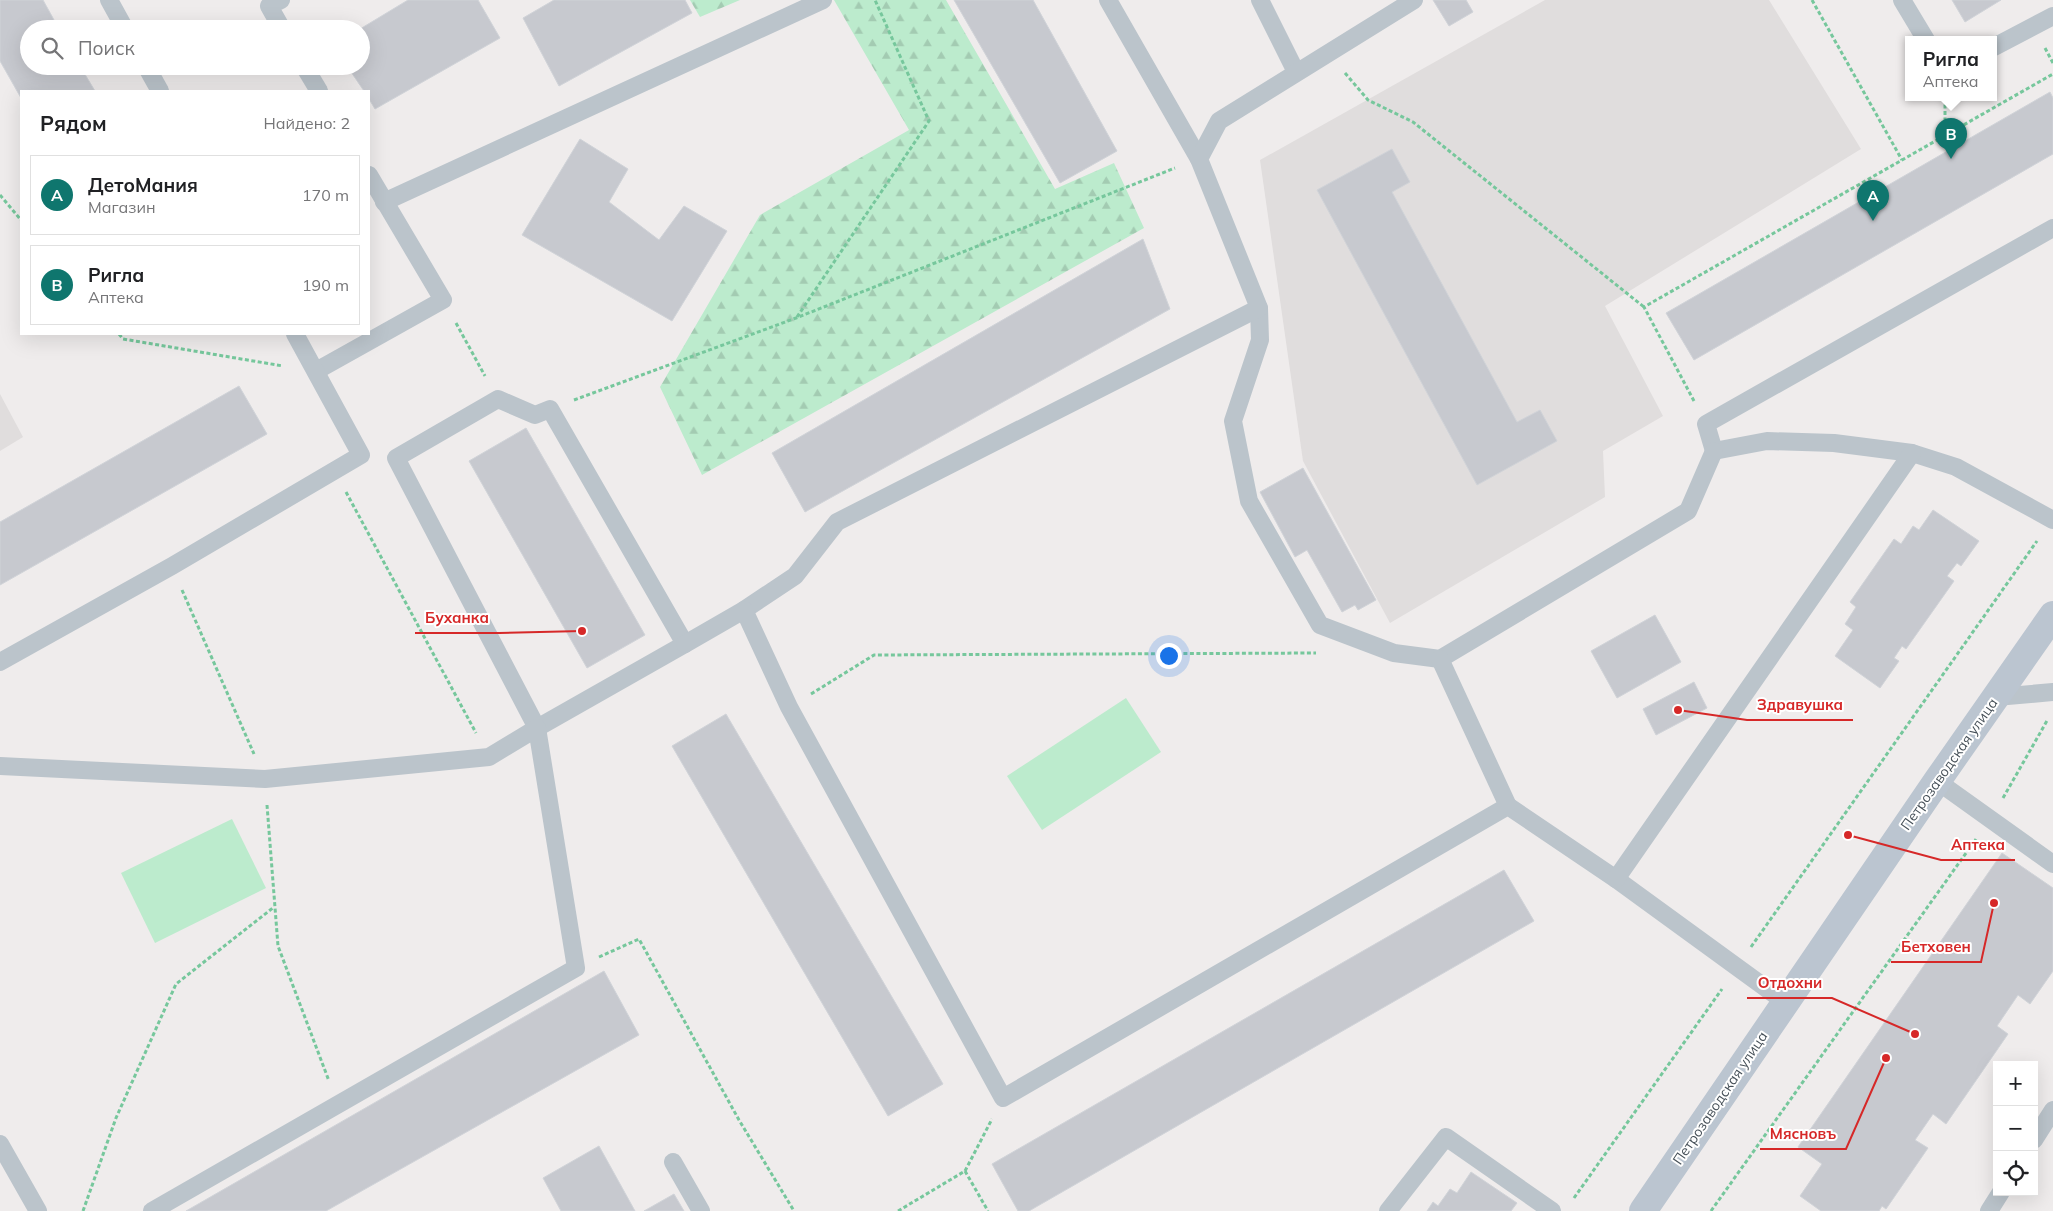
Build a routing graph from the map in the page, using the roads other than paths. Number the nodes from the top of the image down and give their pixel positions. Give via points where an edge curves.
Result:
1 (109, 0) edge
2 (281, 0) edge
3 (823, 0) edge
4 (1108, 0) edge
5 (1260, 0) edge
6 (1414, 0) edge
7 (1902, 0) edge
8 (2053, 16) edge
9 (120, 20) edge
10 (277, 20) edge
11 (1924, 36) edge
12 (1997, 45) edge
13 (1296, 72) junction
14 (151, 75) edge
15 (309, 75) edge
16 (159, 90) edge
17 (318, 90) edge
18 (1199, 158) junction
19 (370, 177) edge
20 (384, 202) junction
21 (2053, 228) edge
22 (1259, 308) junction
23 (296, 335) edge
24 (316, 371) junction
25 (1714, 451) junction
26 (1912, 453) junction
27 (2052, 520) edge
28 (744, 610) junction
29 (2053, 615) edge
30 (685, 644) junction
31 (1440, 659) junction
32 (0, 662) edge
33 (2053, 692) edge
34 (1996, 697) junction
35 (537, 728) junction
36 (0, 766) edge
37 (1937, 781) junction
38 (1508, 806) junction
39 (2053, 864) edge
40 (1616, 879) junction
41 (1785, 1002) junction
42 (2053, 1110) edge
43 (2038, 1134) edge
44 (0, 1144) edge
45 (673, 1162) dead end
46 (1998, 1196) edge
47 (38, 1211) edge
48 (152, 1211) edge
49 (701, 1211) edge
50 (1388, 1211) edge
51 (1552, 1211) edge
52 (1643, 1211) edge
53 (1989, 1211) edge

1 - 9 lane
2 - 10 lane via 269,6
3 - 20 lane
4 - 18 lane
5 - 13 lane
6 - 13 lane
7 - 11 lane
8 - 12 lane
13 - 18 lane via 1219,121
14 - 16 lane
15 - 17 lane
18 - 22 lane
19 - 20 lane
20 - 24 lane via 443,300
21 - 25 lane via 1706,424
22 - 28 lane via 837,522 795,576
22 - 31 lane via 1260,340 1232,421 1249,501 1320,624 1394,652
23 - 24 lane
24 - 32 lane via 361,455
25 - 26 lane via 1767,441 1834,443
25 - 31 lane via 1688,511
26 - 27 lane via 1956,467
26 - 40 lane
28 - 30 lane
28 - 38 lane via 788,707 1003,1098
29 - 34 main road, Петрозаводская улица
30 - 35 lane
30 - 35 lane via 550,409 535,415 498,399 396,458
31 - 38 lane
33 - 34 lane
34 - 37 main road, Петрозаводская улица
35 - 36 lane via 489,757 265,779
35 - 48 lane via 576,968
37 - 39 lane
37 - 41 main road, Петрозаводская улица
38 - 40 lane
40 - 41 lane
41 - 52 main road, Петрозаводская улица
42 - 43 lane
44 - 47 lane
45 - 49 lane
46 - 53 lane
50 - 51 lane via 1446,1136

